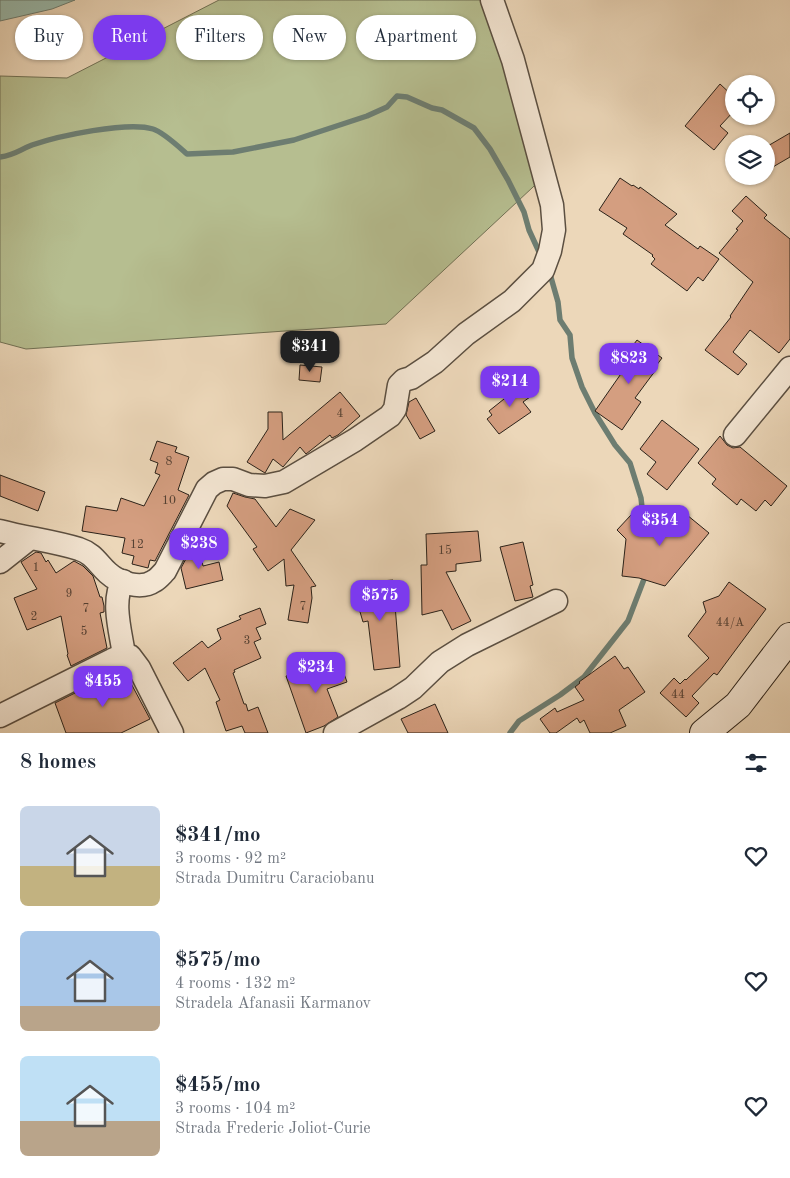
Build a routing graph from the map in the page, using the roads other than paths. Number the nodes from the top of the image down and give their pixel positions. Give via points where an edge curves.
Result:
1 (492, 0) edge
2 (790, 368) edge
3 (735, 435) dead end
4 (0, 532) edge
5 (29, 539) junction
6 (0, 562) edge
7 (123, 581) junction
8 (556, 601) dead end
9 (790, 637) edge
10 (124, 655) junction
11 (0, 716) edge
12 (172, 733) edge
13 (335, 733) edge
14 (704, 733) edge

1 - 7 street via 513,60 552,205 554,230 543,270 512,301 466,334 435,362 404,380 397,390 397,402 390,416 284,482 264,486 223,479 214,483 206,489 165,571 146,585 137,586
2 - 3 street
4 - 5 street
5 - 6 street
5 - 7 street via 80,550
7 - 10 street via 119,588 118,607
8 - 13 street via 450,655 413,688
9 - 14 street via 738,705
10 - 11 street
10 - 12 street via 130,656 139,668

